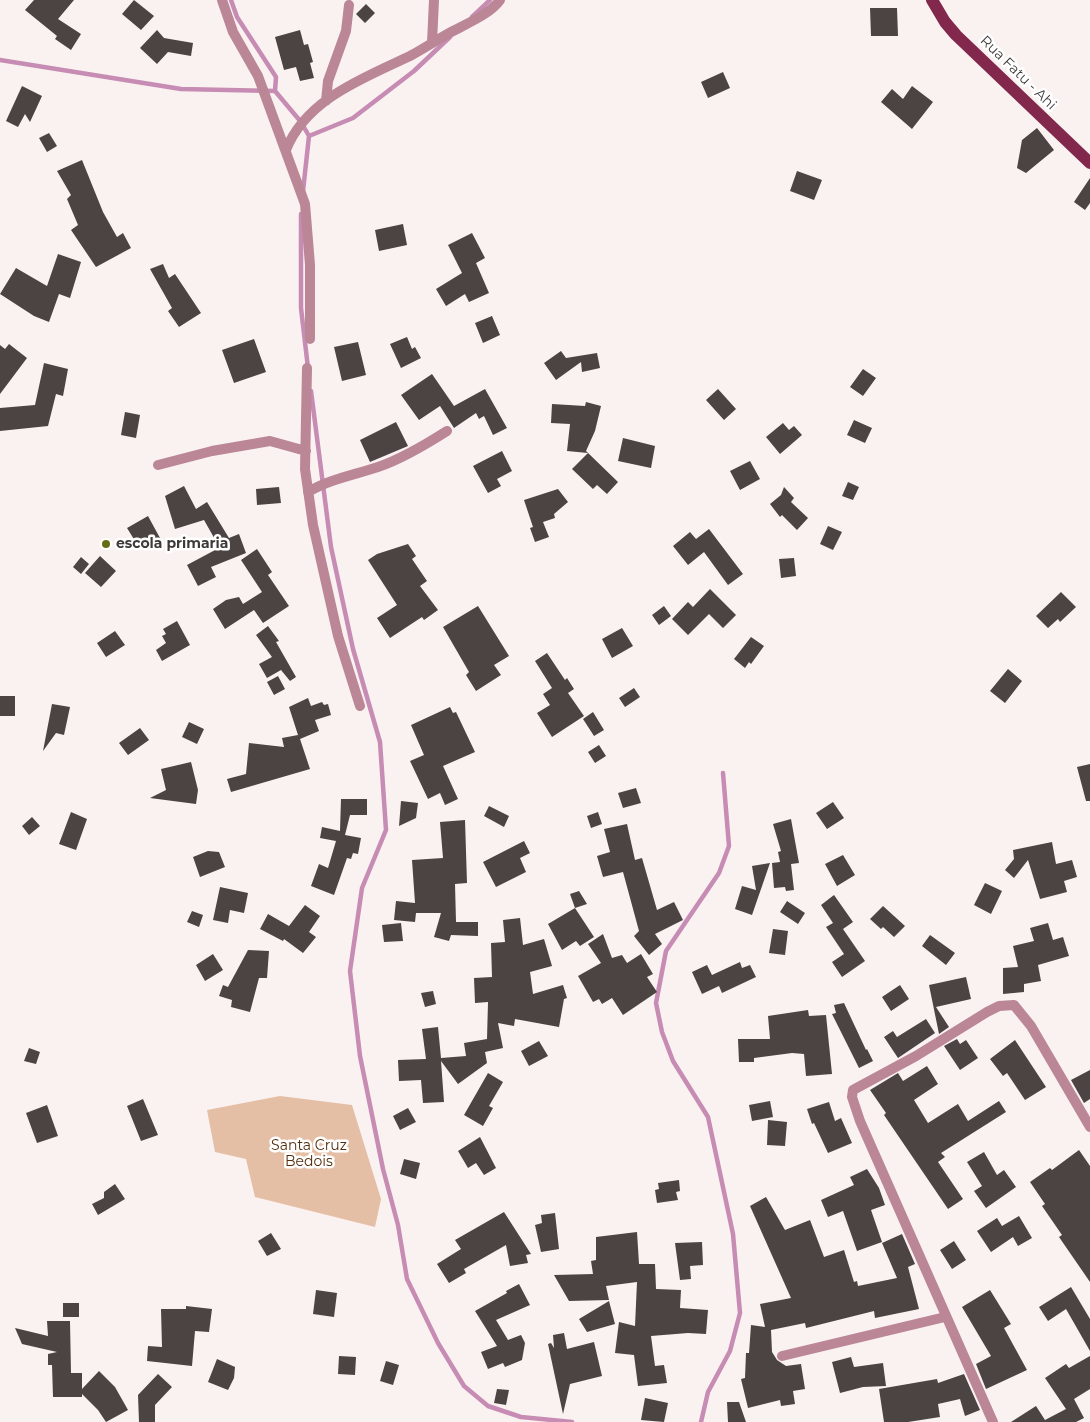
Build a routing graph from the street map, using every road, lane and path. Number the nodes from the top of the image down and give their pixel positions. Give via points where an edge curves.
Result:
1 (222, 0) edge
2 (434, 0) edge
3 (500, 0) edge
4 (932, 0) edge
5 (349, 5) dead end
6 (432, 43) junction
7 (326, 101) junction
8 (286, 150) junction
9 (1090, 163) edge
10 (310, 339) dead end
11 (307, 368) dead end
12 (447, 431) dead end
13 (306, 451) junction
14 (158, 465) dead end
15 (308, 492) junction
16 (360, 706) dead end
17 (1090, 1127) edge
18 (945, 1317) junction
19 (782, 1356) dead end
20 (989, 1422) edge

1 - 8 street via 233,32 258,76
2 - 6 street
3 - 6 street via 474,20
4 - 9 main road, Rua Fatu - Ahi via 956,34
5 - 7 street via 346,31 328,81
6 - 7 street via 368,74
7 - 8 street via 304,118
8 - 10 street via 307,220
11 - 13 street
12 - 15 street via 377,468 322,484
13 - 14 street via 270,442 212,450
13 - 15 street
15 - 16 street via 338,636
17 - 18 street via 1031,1026 1014,1005 999,1006 987,1012 853,1090 852,1097 860,1121
18 - 19 street
18 - 20 street

